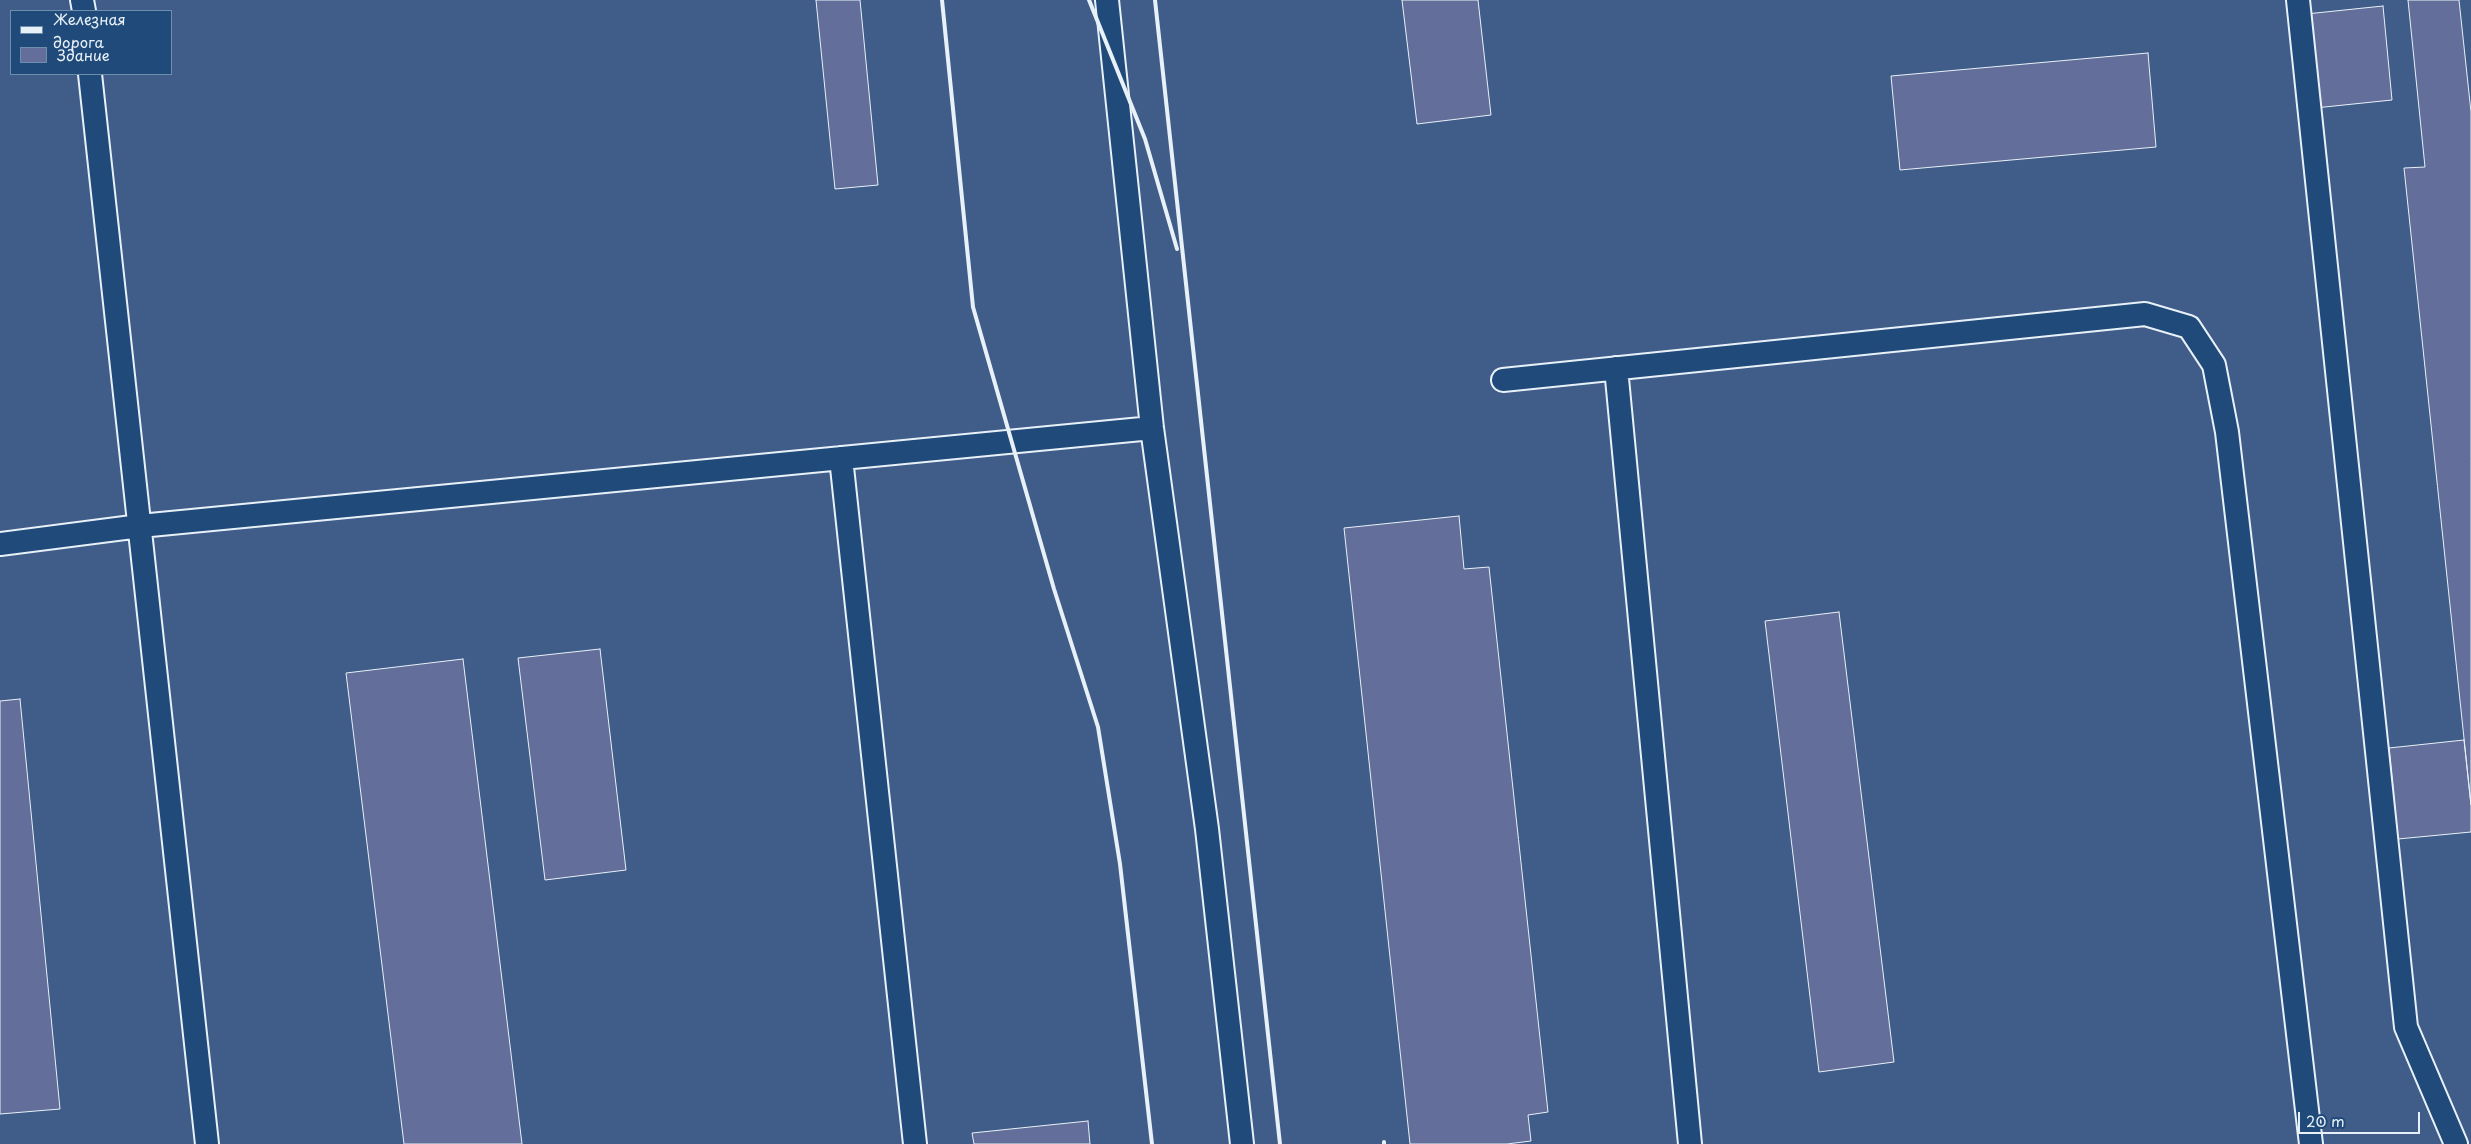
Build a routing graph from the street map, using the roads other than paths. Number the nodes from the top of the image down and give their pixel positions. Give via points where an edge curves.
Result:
1 (1107, 0) edge
2 (2298, 0) edge
3 (90, 75) edge
4 (1616, 368) junction
5 (1503, 380) dead end
6 (1152, 428) junction
7 (841, 458) junction
8 (140, 526) junction
9 (0, 544) edge
10 (207, 1144) edge
11 (915, 1144) edge
12 (1242, 1144) edge
13 (1690, 1144) edge
14 (2311, 1144) edge
15 (2456, 1144) edge

1 - 6 lane
2 - 15 lane via 2406,1027
3 - 8 lane
4 - 5 lane
4 - 13 lane
4 - 14 lane via 2145,314 2189,327 2214,365 2227,432
6 - 7 lane
6 - 12 lane via 1207,829
7 - 8 lane
7 - 11 lane
8 - 9 lane
8 - 10 lane

